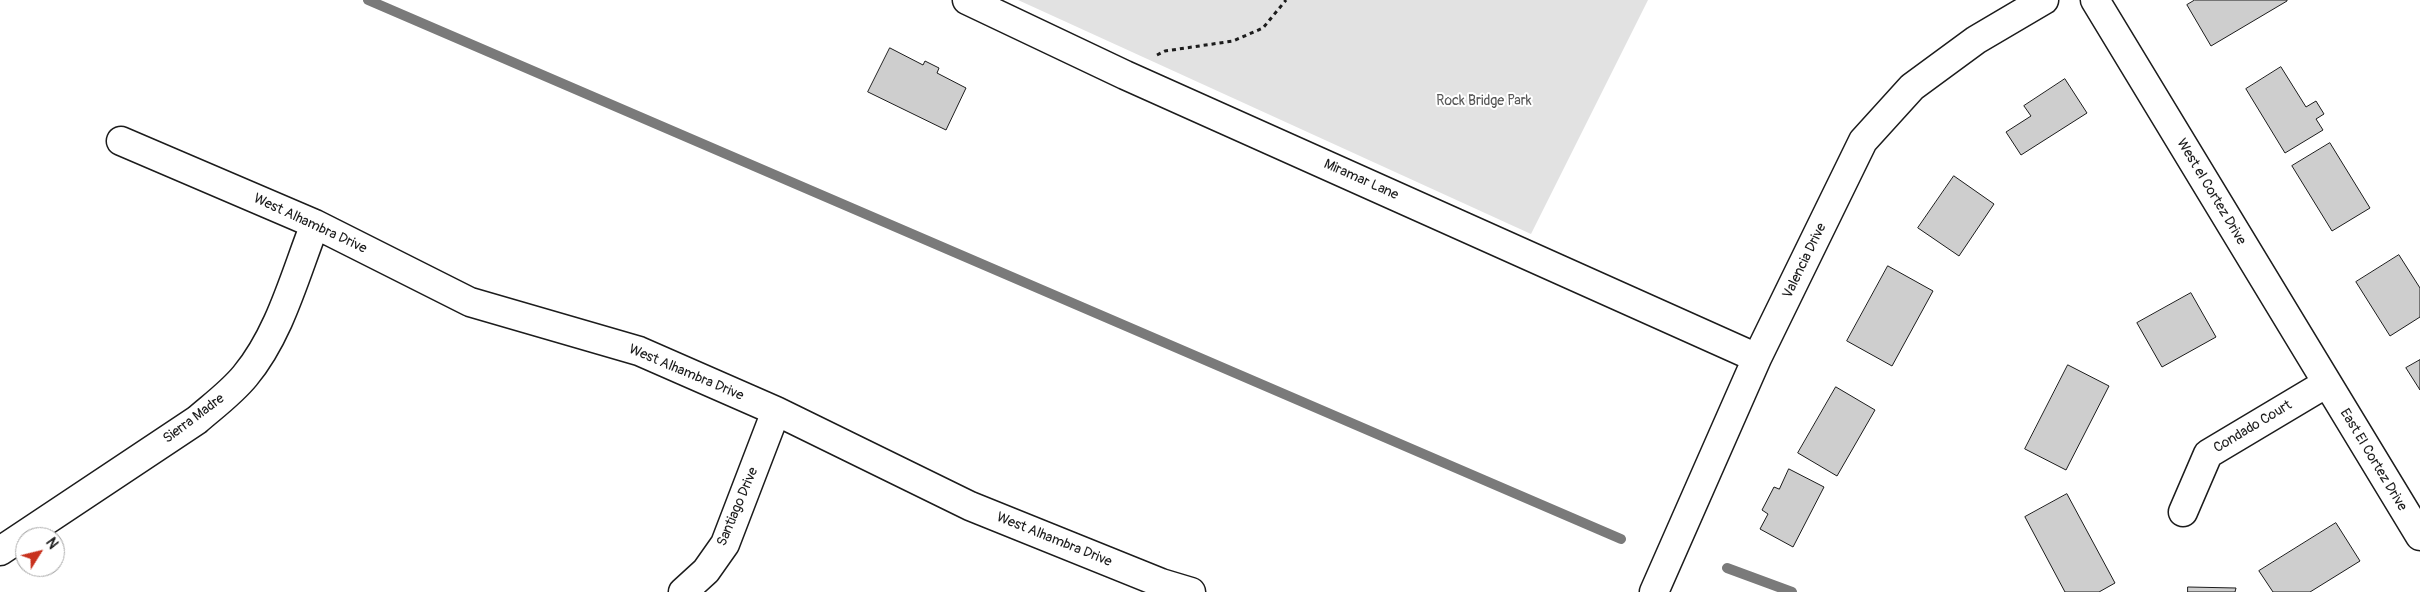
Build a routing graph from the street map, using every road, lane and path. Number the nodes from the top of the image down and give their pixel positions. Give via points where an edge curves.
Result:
1 (967, 0) edge
2 (1286, 0) edge
3 (2044, 0) edge
4 (2095, 0) edge
5 (1125, 74) junction
6 (121, 141) dead end
7 (315, 224) junction
8 (1757, 358) junction
9 (2327, 383) junction
10 (776, 411) junction
11 (2183, 512) dead end
12 (2420, 536) edge
13 (0, 551) edge
14 (1159, 587) edge
15 (683, 592) edge
16 (1191, 592) edge
17 (1654, 592) edge

1 - 5 street, Miramar Lane
2 - 5 path via 1263,28 1233,41 1165,51
3 - 8 street, Valencia Drive via 1976,40 1912,87 1864,141
4 - 9 street, West el Cortez Drive
5 - 8 street, Miramar Lane
6 - 7 street, West Alhambra Drive
7 - 10 street, West Alhambra Drive via 470,302 639,351
7 - 13 street, Sierra Madre via 277,321 245,376 225,397 197,420
8 - 17 street, Valencia Drive
9 - 11 street, Condado Court via 2208,454
9 - 12 street, East El Cortez Drive
10 - 14 street, West Alhambra Drive via 970,506
10 - 15 street, Santiago Drive via 725,544 706,571
14 - 16 street, West Alhambra Drive

